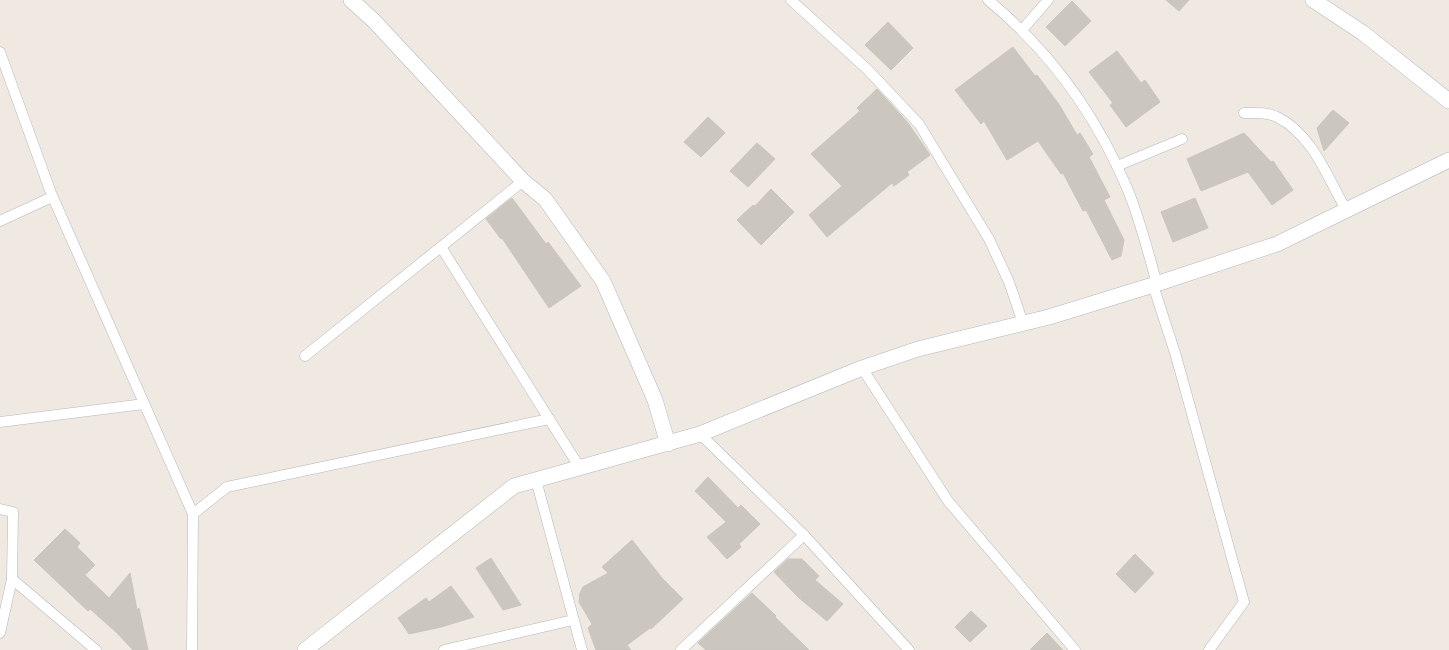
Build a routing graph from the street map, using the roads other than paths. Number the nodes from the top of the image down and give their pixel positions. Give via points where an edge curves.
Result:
1 (351, 0) edge
2 (791, 0) edge
3 (988, 0) edge
4 (1048, 0) edge
5 (1313, 0) edge
6 (1022, 30) junction
7 (0, 52) edge
8 (1449, 102) edge
9 (1244, 113) dead end
10 (1182, 139) dead end
11 (1449, 160) edge
12 (1117, 166) junction
13 (523, 181) junction
14 (52, 197) junction
15 (1346, 210) junction
16 (0, 221) edge
17 (441, 247) junction
18 (1155, 285) junction
19 (1023, 323) junction
20 (305, 356) dead end
21 (862, 368) junction
22 (144, 404) junction
23 (549, 419) junction
24 (0, 422) edge
25 (700, 434) junction
26 (668, 444) junction
27 (580, 468) junction
28 (536, 480) junction
29 (0, 509) edge
30 (193, 514) junction
31 (804, 535) junction
32 (12, 579) junction
33 (573, 620) junction
34 (0, 633) edge
35 (459, 648) edge
36 (684, 649) edge
37 (96, 650) edge
38 (192, 650) edge
39 (305, 650) edge
40 (444, 650) edge
41 (582, 650) edge
42 (909, 650) edge
43 (1076, 650) edge
44 (1209, 650) edge

1 - 13 street via 374,21
2 - 19 street via 868,68 919,124 989,239 1009,282
3 - 6 street
4 - 6 street
5 - 8 street via 1363,33
6 - 12 street via 1056,67 1081,101
7 - 14 street
9 - 15 street via 1276,117 1293,126 1313,151
10 - 12 street
11 - 15 street
12 - 18 street via 1128,190
13 - 17 street
13 - 26 street via 545,199 603,281 655,400
14 - 16 street
14 - 22 street
15 - 18 street via 1277,244
17 - 20 street
17 - 23 street
18 - 19 street
18 - 44 street via 1244,602
19 - 21 street via 918,349
21 - 25 street
21 - 43 street via 948,501
22 - 24 street
22 - 30 street
23 - 27 street
23 - 30 street via 227,487
25 - 26 street
25 - 31 street
26 - 27 street
27 - 28 street
28 - 33 street
28 - 39 street via 514,486
29 - 32 street via 13,512
30 - 38 street
31 - 36 street
31 - 42 street
32 - 34 street
32 - 37 street
33 - 35 street
33 - 41 street
35 - 40 street

